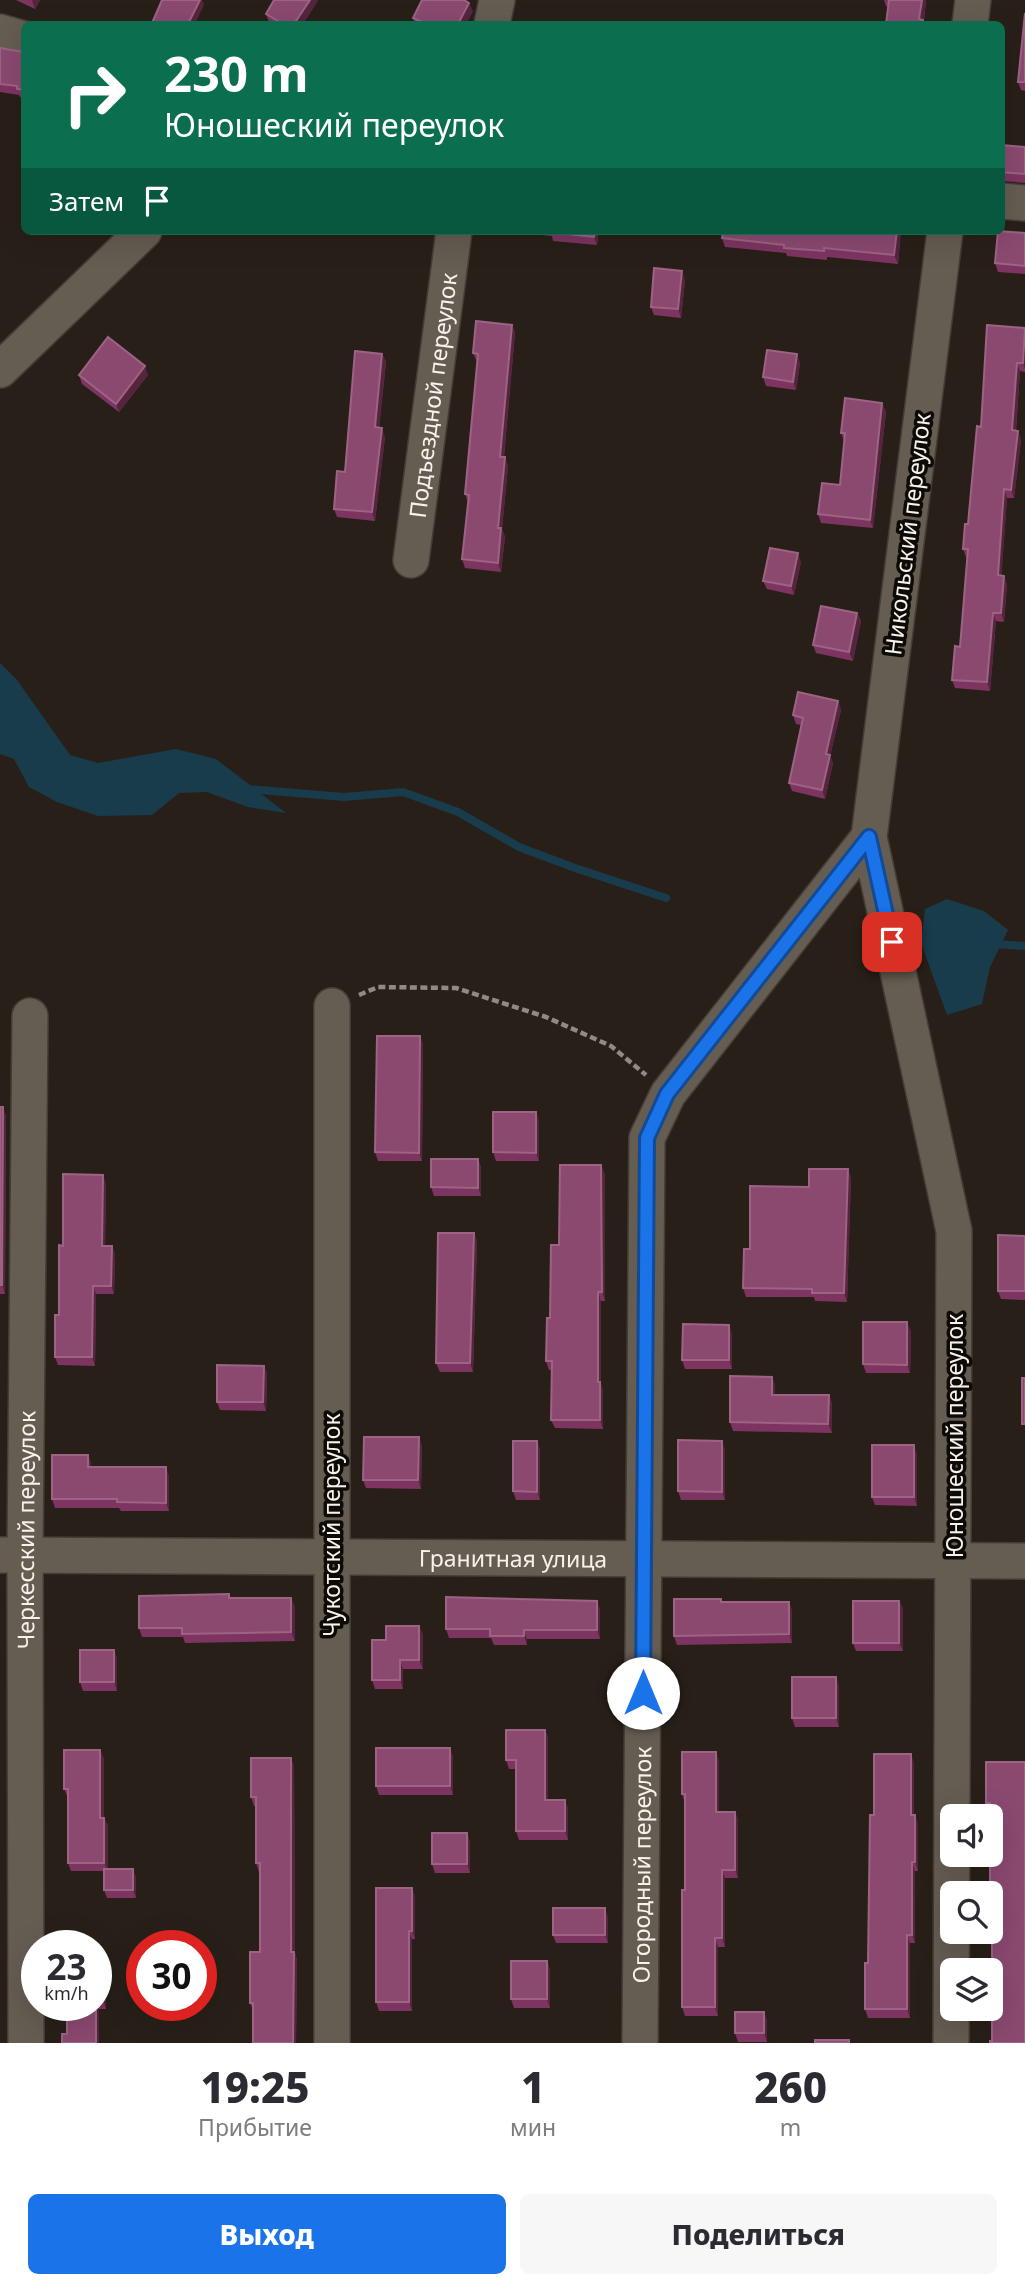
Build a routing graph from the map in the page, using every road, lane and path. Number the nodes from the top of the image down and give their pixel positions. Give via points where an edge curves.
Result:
1 (498, 0) edge
2 (973, 0) edge
3 (493, 21) edge
4 (970, 21) edge
5 (0, 32) edge
6 (21, 38) edge
7 (1005, 201) edge
8 (1025, 203) edge
9 (140, 235) edge
10 (453, 235) edge
11 (944, 235) edge
12 (0, 370) edge
13 (411, 560) dead end
14 (869, 837) junction
15 (332, 1006) joint
16 (30, 1016) dead end
17 (667, 1094) junction
18 (13, 1555) edge
19 (331, 1557) junction
20 (644, 1559) junction
21 (953, 1560) junction
22 (1025, 1561) edge
23 (26, 2043) edge
24 (332, 2043) edge
25 (640, 2043) edge
26 (951, 2043) edge

1 - 3 street
2 - 4 street
5 - 6 street
7 - 8 street
9 - 12 street
10 - 13 street, Подъездной переулок
11 - 14 street, Никольский переулок
14 - 17 street, Огородный переулок
14 - 21 street, Юношеский переулок via 954,1231
15 - 17 path via 377,987 456,988 546,1017 611,1046
15 - 19 street, Чукотский переулок
16 - 18 street, Черкесский переулок
17 - 20 street, Огородный переулок via 647,1138
18 - 19 street, Гранитная улица
18 - 23 street, Черкесский переулок
19 - 20 street, Гранитная улица
19 - 24 street, Чукотский переулок
20 - 21 street, Гранитная улица
20 - 25 street, Огородный переулок
21 - 22 street, Гранитная улица
21 - 26 street, Юношеский переулок

